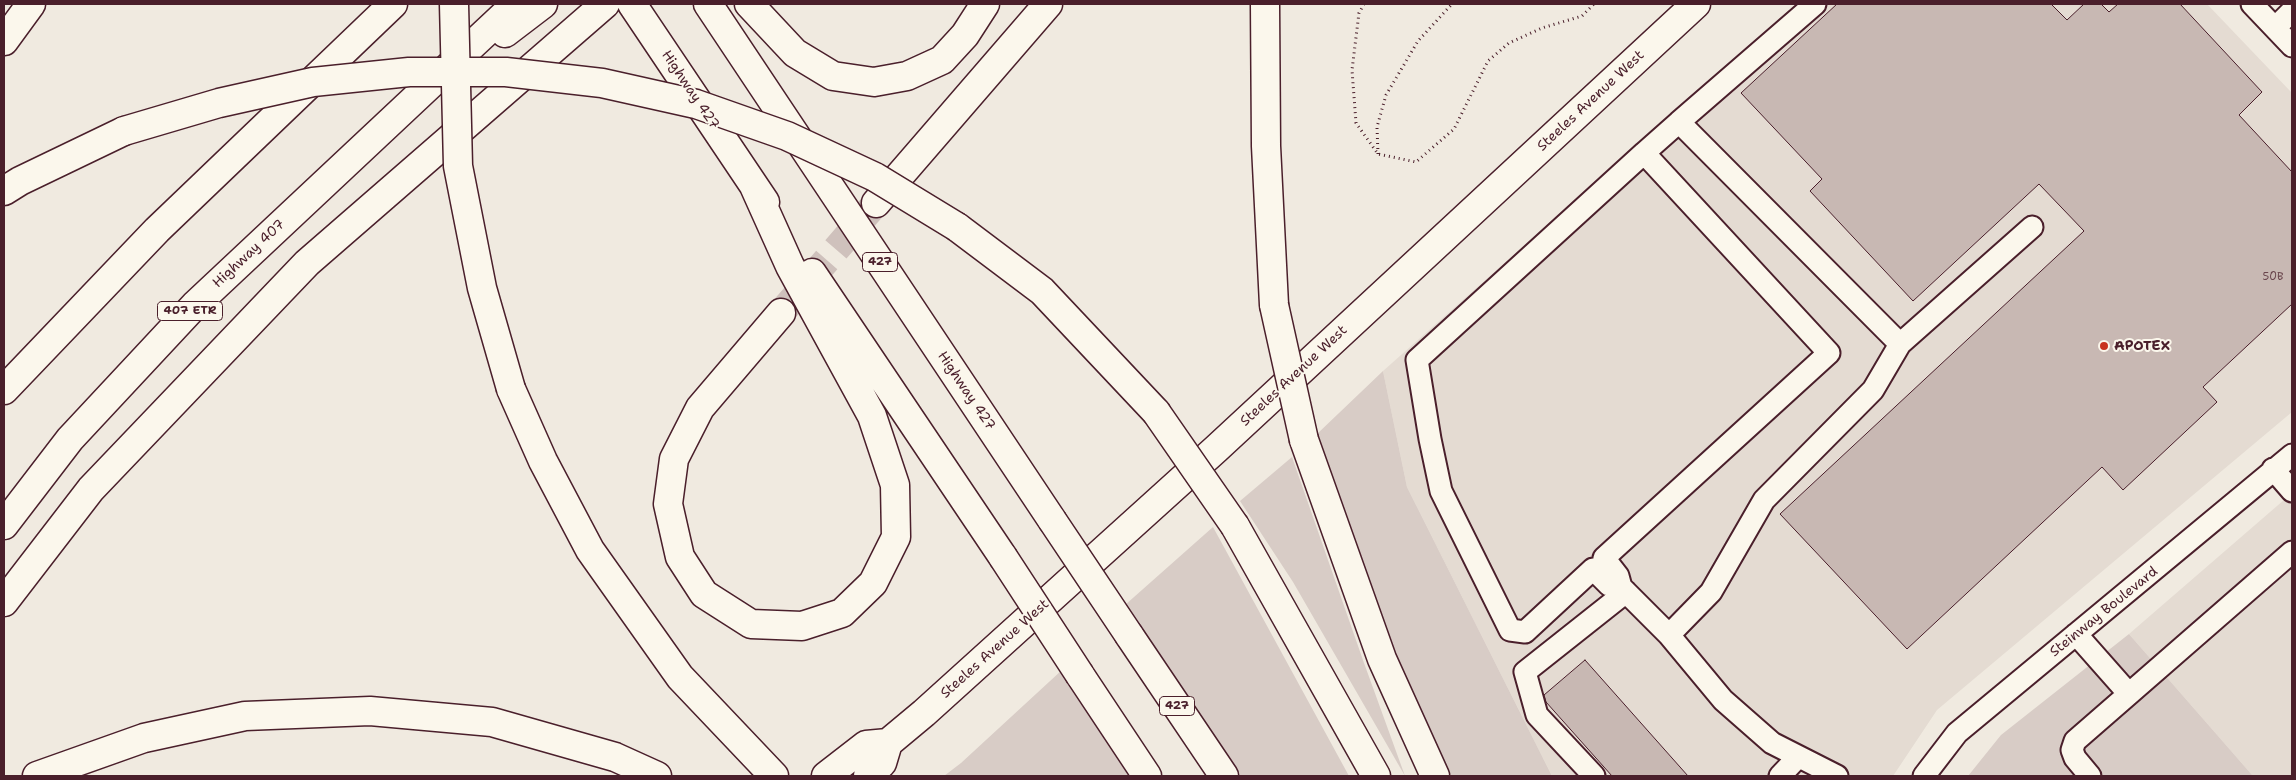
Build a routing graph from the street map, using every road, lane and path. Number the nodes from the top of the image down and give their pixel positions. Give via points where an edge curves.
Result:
1 (31, 4) edge
2 (393, 4) edge
3 (454, 4) edge
4 (516, 4) edge
5 (543, 4) edge
6 (605, 4) edge
7 (632, 4) edge
8 (708, 4) edge
9 (749, 4) edge
10 (986, 4) edge
11 (1048, 4) edge
12 (1265, 4) edge
13 (1364, 4) edge
14 (1452, 4) edge
15 (1594, 4) edge
16 (1696, 4) edge
17 (1815, 4) edge
18 (2252, 4) edge
19 (2292, 11) edge
20 (2275, 28) junction
21 (4, 41) edge
22 (2292, 46) edge
23 (397, 116) junction
24 (1679, 122) junction
25 (1644, 153) junction
26 (1378, 154) junction
27 (754, 186) junction
28 (4, 191) edge
29 (876, 203) tunnel mouth
30 (2032, 227) dead end
31 (781, 313) tunnel mouth
32 (1900, 344) junction
33 (4, 390) edge
34 (2292, 455) edge
35 (2273, 469) junction
36 (2292, 491) edge
37 (4, 525) edge
38 (2292, 552) edge
39 (1623, 590) junction
40 (4, 602) edge
41 (2076, 634) junction
42 (1669, 635) junction
43 (2129, 694) junction
44 (888, 743) junction
45 (1798, 757) junction
46 (37, 776) edge
47 (657, 776) edge
48 (774, 776) edge
49 (826, 776) edge
50 (868, 776) edge
51 (1146, 776) edge
52 (1224, 776) edge
53 (1376, 776) edge
54 (1435, 776) edge
55 (1594, 776) edge
56 (1780, 776) edge
57 (1837, 776) edge
58 (1924, 776) edge
59 (2090, 776) edge

1 - 21 main road
2 - 33 main road via 157,230
3 - 48 main road, bridge via 458,166 482,288 511,389 543,461 590,550 680,677
4 - 23 main road, Highway 407 / 407 ETR
5 - 23 main road
6 - 40 main road via 307,263 91,490
7 - 27 main road, Highway 427
8 - 52 main road, Highway 427 / 427, bridge
9 - 10 main road via 795,53 833,76 874,82 907,76 942,60 965,35
11 - 29 main road
12 - 54 main road, bridge via 1266,146 1274,305 1304,440 1325,504 1382,659
13 - 26 path via 1359,13 1352,70 1356,123
14 - 26 path via 1418,41 1386,95 1377,127
15 - 26 path via 1582,16 1542,28 1509,43 1488,61 1454,129 1416,162
16 - 44 main road, Steeles Avenue West via 1216,449
17 - 24 street
18 - 20 street
19 - 20 street
20 - 22 street
23 - 37 main road, Highway 407 / 407 ETR via 195,305 70,439
24 - 25 street
24 - 32 street
25 - 39 street via 1830,353 1604,558 1618,576
25 - 39 street via 1417,360 1441,491 1510,630 1525,632 1592,568 1609,585
27 - 31 main road via 790,266 872,416 896,485 896,537 873,583 842,612 802,626 751,624 704,594 680,556 668,504 674,459 700,408
27 - 51 main road, Highway 427, bridge
28 - 53 main road, bridge via 124,131 219,103 313,82 409,72 506,72 602,83 696,104 787,136 874,177 957,227 1042,291 1156,412 1235,526
30 - 32 street
32 - 42 street via 1873,390 1764,500 1711,592
34 - 35 street, Steinway Boulevard
35 - 36 street
35 - 41 street, Steinway Boulevard
38 - 43 street
39 - 42 street
39 - 55 street via 1525,672 1536,715
41 - 43 street
41 - 58 street, Steinway Boulevard via 1958,733
42 - 45 street via 1723,700 1772,743
43 - 59 street via 2075,741 2072,750 2075,758
44 - 49 main road via 866,745
44 - 50 main road, Steeles Avenue West via 882,763
45 - 56 street
45 - 57 street
46 - 47 main road via 144,738 246,716 370,711 492,722 615,757

